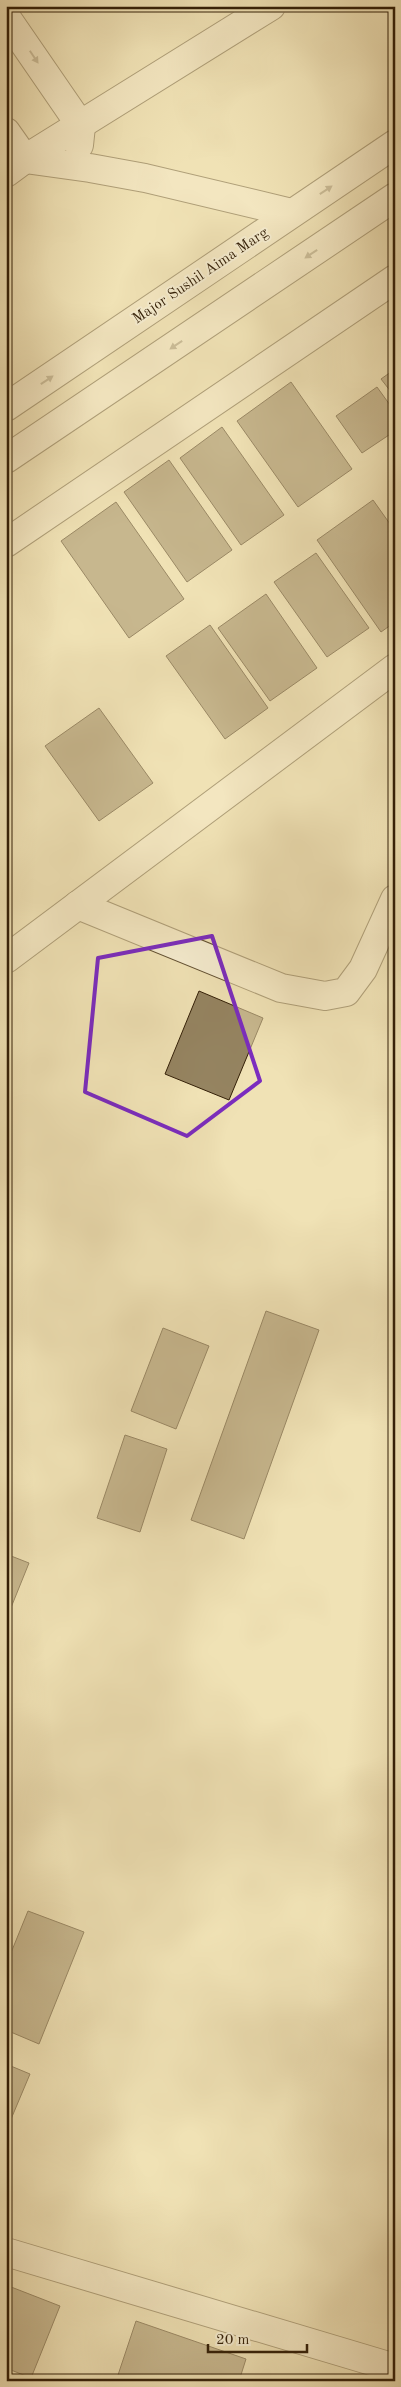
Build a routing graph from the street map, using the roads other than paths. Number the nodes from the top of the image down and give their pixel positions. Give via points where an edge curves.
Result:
1 (271, 6) edge
2 (240, 14) edge
3 (6, 17) edge
4 (81, 126) junction
5 (6, 132) edge
6 (395, 144) edge
7 (15, 166) edge
8 (77, 166) junction
9 (395, 197) edge
10 (292, 213) junction
11 (395, 279) edge
12 (6, 407) edge
13 (6, 414) edge
14 (29, 444) junction
15 (6, 459) edge
16 (6, 543) edge
17 (395, 668) edge
18 (395, 899) edge
19 (78, 905) junction
20 (6, 960) edge
21 (6, 2252) edge
22 (395, 2368) edge

1 - 2 street
2 - 4 street
3 -> 4 street
4 - 7 street
4 - 8 street
5 - 7 street
10 -> 6 street, Major Sushil Aima Marg
7 - 8 street
8 - 10 street via 146,178
9 -> 14 street
12 -> 10 street, Major Sushil Aima Marg
11 - 16 street
13 - 14 street
14 - 15 street
17 - 19 street
18 - 19 street via 363,969 346,992 325,996 281,988
19 - 20 street
21 - 22 street

